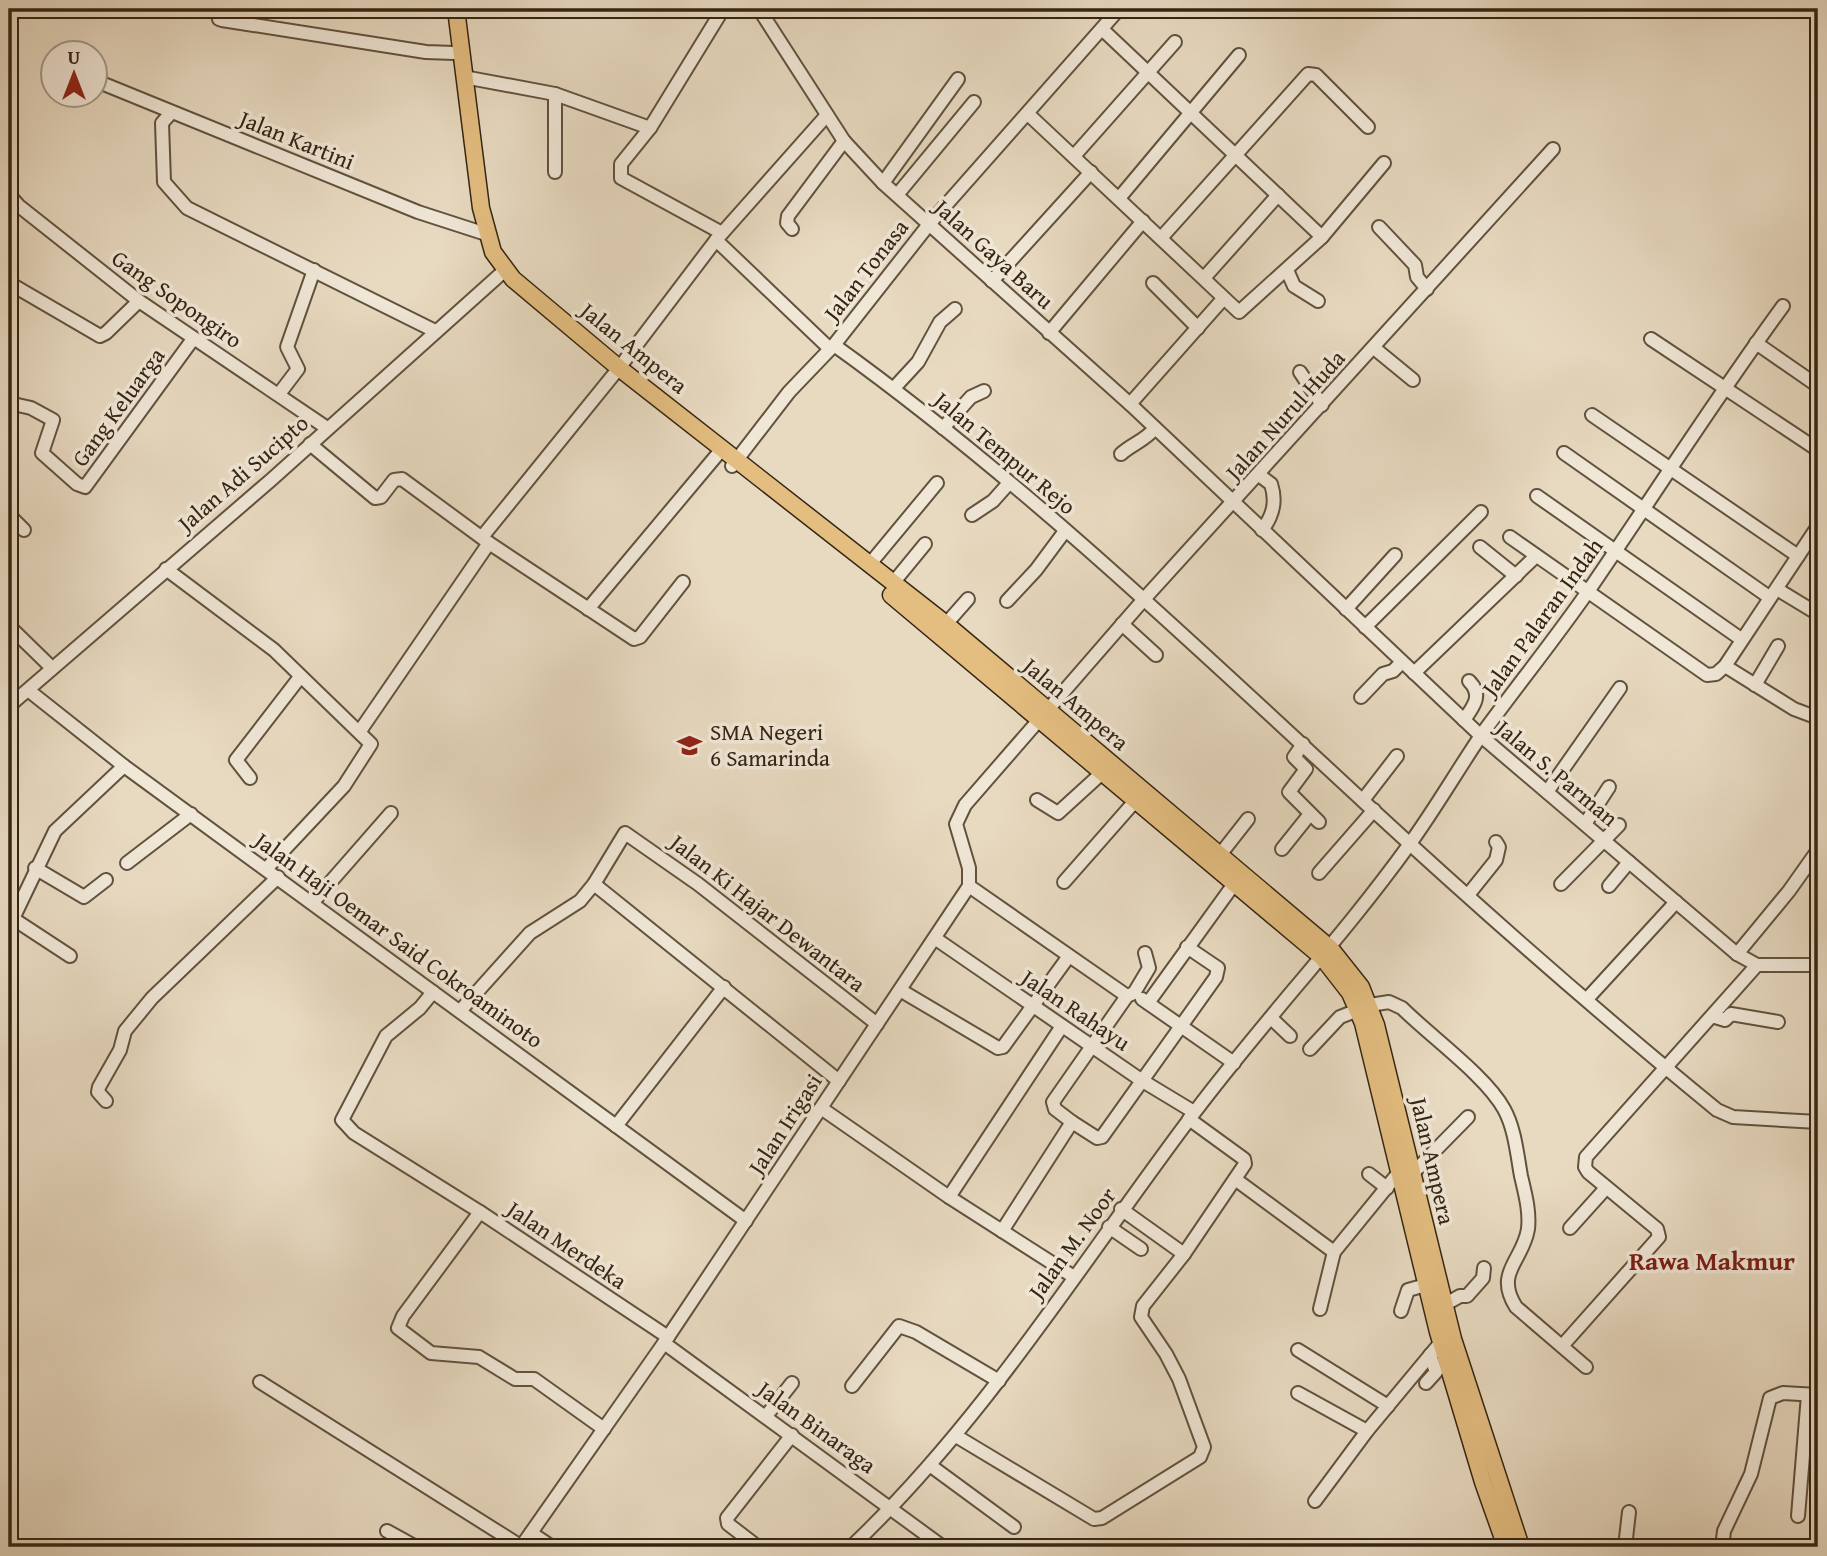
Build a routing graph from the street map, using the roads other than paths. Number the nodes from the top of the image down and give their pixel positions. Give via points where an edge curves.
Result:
1 (217, 9) edge
2 (449, 9) edge
3 (456, 9) edge
4 (723, 9) edge
5 (759, 9) edge
6 (1119, 9) edge
7 (1103, 30) junction
8 (1175, 42) dead end
9 (454, 53) junction
10 (1239, 55) dead end
11 (1149, 72) junction
12 (464, 77) junction
13 (958, 79) dead end
14 (108, 86) edge
15 (555, 94) junction
16 (974, 102) dead end
17 (171, 113) junction
18 (1193, 113) junction
19 (1028, 114) junction
20 (827, 115) junction
21 (1368, 127) dead end
22 (650, 128) junction
23 (844, 141) junction
24 (1553, 149) dead end
25 (1235, 155) junction
26 (1074, 156) junction
27 (1384, 163) dead end
28 (555, 172) dead end
29 (1091, 172) junction
30 (883, 183) junction
31 (9, 194) edge
32 (897, 195) junction
33 (1278, 195) junction
34 (1120, 197) junction
35 (1143, 221) junction
36 (930, 223) junction
37 (1379, 227) dead end
38 (792, 229) dead end
39 (482, 233) junction
40 (719, 236) junction
41 (1161, 237) junction
42 (1322, 237) junction
43 (314, 270) junction
44 (1287, 270) junction
45 (501, 274) junction
46 (1204, 278) junction
47 (992, 281) junction
48 (9, 283) edge
49 (1153, 283) dead end
50 (1427, 289) junction
51 (1223, 299) junction
52 (139, 301) junction
53 (1318, 301) dead end
54 (1783, 306) dead end
55 (955, 309) dead end
56 (1198, 328) junction
57 (435, 331) junction
58 (1049, 333) junction
59 (193, 339) junction
60 (1651, 339) dead end
61 (1756, 343) junction
62 (832, 347) junction
63 (1374, 348) junction
64 (617, 370) junction
65 (1300, 372) dead end
66 (1413, 380) dead end
67 (1818, 386) edge
68 (1723, 387) junction
69 (894, 388) junction
70 (984, 391) dead end
71 (279, 394) junction
72 (9, 403) edge
73 (1129, 404) junction
74 (1322, 405) junction
75 (1592, 415) dead end
76 (327, 428) junction
77 (943, 428) junction
78 (1155, 428) junction
79 (310, 444) junction
80 (1818, 450) edge
81 (720, 452) junction
82 (1564, 453) dead end
83 (1121, 454) dead end
84 (735, 464) junction
85 (1671, 469) junction
86 (1259, 475) junction
87 (937, 483) dead end
88 (1009, 483) junction
89 (1537, 496) dead end
90 (1229, 498) junction
91 (1643, 509) junction
92 (1481, 512) dead end
93 (9, 515) edge
94 (972, 515) dead end
95 (1817, 529) edge
96 (24, 530) dead end
97 (1262, 530) junction
98 (1065, 531) junction
99 (1510, 537) dead end
100 (486, 540) junction
101 (925, 544) dead end
102 (1480, 547) dead end
103 (1616, 550) junction
104 (1395, 555) dead end
105 (1536, 556) junction
106 (1798, 556) junction
107 (869, 565) junction
108 (166, 569) junction
109 (1516, 576) junction
110 (683, 582) dead end
111 (893, 583) junction
112 (1587, 593) junction
113 (1773, 593) junction
114 (1145, 598) junction
115 (968, 599) dead end
116 (1007, 601) dead end
117 (588, 609) junction
118 (1346, 609) junction
119 (1818, 614) edge
120 (946, 624) junction
121 (1122, 624) junction
122 (9, 626) edge
123 (1365, 627) junction
124 (1741, 639) junction
125 (1778, 646) dead end
126 (1156, 655) dead end
127 (1402, 662) junction
128 (1724, 666) junction
129 (52, 668) junction
130 (1414, 673) junction
131 (300, 677) junction
132 (1469, 681) dead end
133 (1755, 685) junction
134 (1620, 688) dead end
135 (28, 690) junction
136 (1362, 697) dead end
137 (9, 706) edge
138 (1044, 715) junction
139 (1818, 718) edge
140 (1464, 720) junction
141 (360, 731) junction
142 (1481, 736) junction
143 (1303, 744) junction
144 (1397, 756) dead end
145 (1317, 757) junction
146 (124, 766) junction
147 (1306, 769) junction
148 (1103, 772) junction
149 (250, 778) dead end
150 (1609, 787) dead end
151 (1547, 792) junction
152 (1037, 800) dead end
153 (1136, 800) junction
154 (1363, 800) junction
155 (1374, 810) junction
156 (391, 813) dead end
157 (191, 814) junction
158 (1248, 819) dead end
159 (1585, 824) junction
160 (1619, 825) dead end
161 (1496, 842) dead end
162 (1605, 842) junction
163 (1410, 844) junction
164 (1282, 849) dead end
165 (1818, 850) edge
166 (1219, 856) junction
167 (1629, 862) junction
168 (127, 863) dead end
169 (35, 868) junction
170 (267, 868) junction
171 (1320, 873) dead end
172 (278, 877) junction
173 (106, 880) dead end
174 (1064, 882) dead end
175 (594, 884) junction
176 (1234, 884) junction
177 (1561, 884) dead end
178 (969, 886) junction
179 (1609, 886) dead end
180 (1468, 895) junction
181 (313, 902) junction
182 (1676, 902) junction
183 (10, 922) edge
184 (936, 939) junction
185 (1187, 947) junction
186 (1145, 953) dead end
187 (1326, 953) junction
188 (1737, 954) junction
189 (70, 956) dead end
190 (1069, 956) junction
191 (1758, 965) junction
192 (1818, 965) edge
193 (724, 987) junction
194 (901, 990) junction
195 (433, 992) junction
196 (1130, 994) junction
197 (1587, 999) junction
198 (1148, 1003) junction
199 (1033, 1006) junction
200 (1364, 1007) junction
201 (460, 1011) junction
202 (1712, 1016) junction
203 (1271, 1018) junction
204 (1778, 1022) dead end
205 (877, 1024) junction
206 (1062, 1026) junction
207 (1179, 1027) junction
208 (1290, 1036) dead end
209 (1091, 1046) junction
210 (1310, 1049) dead end
211 (1234, 1063) junction
212 (1666, 1068) junction
213 (836, 1079) junction
214 (1141, 1080) junction
215 (106, 1101) dead end
216 (821, 1108) junction
217 (1192, 1116) junction
218 (1468, 1118) dead end
219 (1072, 1122) junction
220 (1818, 1122) edge
221 (616, 1126) junction
222 (1406, 1173) junction
223 (1369, 1174) dead end
224 (1235, 1179) junction
225 (1387, 1188) junction
226 (1606, 1188) junction
227 (949, 1197) junction
228 (1121, 1209) junction
229 (480, 1212) junction
230 (746, 1221) junction
231 (1109, 1227) junction
232 (1570, 1228) dead end
233 (1002, 1231) junction
234 (1140, 1249) dead end
235 (1334, 1252) junction
236 (1184, 1254) junction
237 (1429, 1266) junction
238 (1484, 1268) dead end
239 (1074, 1277) junction
240 (1426, 1285) junction
241 (1444, 1305) junction
242 (1320, 1309) dead end
243 (1401, 1311) dead end
244 (666, 1340) junction
245 (1441, 1342) junction
246 (1562, 1346) junction
247 (1298, 1350) dead end
248 (1430, 1355) junction
249 (1586, 1367) dead end
250 (999, 1381) junction
251 (260, 1382) dead end
252 (792, 1383) dead end
253 (1426, 1383) dead end
254 (852, 1386) dead end
255 (1298, 1394) dead end
256 (1813, 1395) edge
257 (1388, 1406) junction
258 (766, 1416) junction
259 (604, 1429) junction
260 (1367, 1431) junction
261 (792, 1434) junction
262 (956, 1436) junction
263 (931, 1466) junction
264 (1315, 1501) dead end
265 (892, 1508) junction
266 (1629, 1512) dead end
267 (1798, 1516) dead end
268 (1014, 1527) dead end
269 (387, 1531) dead end
270 (531, 1533) junction
271 (416, 1547) edge
272 (522, 1547) edge
273 (552, 1547) edge
274 (758, 1547) edge
275 (850, 1547) edge
276 (943, 1547) edge
277 (1506, 1547) edge
278 (1521, 1547) edge
279 (1625, 1547) edge
280 (1722, 1547) edge

1 - 9 street via 222,20
2 - 9 main road, Jalan Ampera
3 - 12 main road, Jalan Ampera
4 - 22 street
5 - 20 street, Jalan Gaya Baru
6 - 7 street, Jalan Tonasa
7 - 11 street
7 - 19 street, Jalan Tonasa
8 - 11 street
9 - 39 main road, Jalan Ampera
10 - 18 street
11 - 18 street
11 - 26 street
12 - 15 street
12 - 39 main road, Jalan Ampera
13 - 30 street
14 - 17 street, Jalan Kartini
15 - 22 street
15 - 28 street
16 - 32 street
17 - 39 street, Jalan Kartini
17 - 43 street via 162,123 166,185 187,208
18 - 25 street
18 - 34 street
19 - 26 street
19 - 36 street, Jalan Tonasa
20 - 23 street, Jalan Gaya Baru
20 - 40 street
21 - 25 street via 1316,75 1308,74
22 - 40 street, Jalan Tempur Rejo via 621,164 621,178
23 - 30 street, Jalan Gaya Baru
23 - 38 street via 788,216
24 - 50 street, Jalan Nurul Huda
25 - 33 street
25 - 41 street
26 - 29 street
27 - 42 street
29 - 34 street
29 - 47 street
30 - 32 street, Jalan Gaya Baru
31 - 52 street, Gang Sopongiro
32 - 36 street, Jalan Gaya Baru
33 - 42 street
33 - 46 street
34 - 35 street
35 - 41 street
35 - 58 street
36 - 47 street, Jalan Gaya Baru
36 - 62 street, Jalan Tonasa
37 - 50 street via 1415,265 1417,277
39 - 45 main road, Jalan Ampera
40 - 62 street, Jalan Tempur Rejo
40 - 64 street
41 - 46 street
42 - 44 street
43 - 57 street
43 - 71 street via 287,347 298,369
44 - 51 street via 1242,312
44 - 53 street via 1292,284
45 - 57 street, Jalan Adi Sucipto
45 - 64 main road, Jalan Ampera
46 - 51 street
47 - 58 street, Jalan Gaya Baru
48 - 52 street via 100,336
49 - 56 street
50 - 63 street, Jalan Nurul Huda
51 - 56 street
52 - 59 street, Gang Sopongiro
54 - 61 street, Jalan Palaran Indah
55 - 69 street via 940,322 918,362
56 - 73 street
57 - 76 street, Jalan Adi Sucipto
58 - 73 street, Jalan Gaya Baru
59 - 71 street, Gang Sopongiro
59 - 72 street, Gang Keluarga via 85,487 41,450 54,420
60 - 68 street
61 - 67 street
61 - 68 street, Jalan Palaran Indah
62 - 69 street, Jalan Tempur Rejo
62 - 84 street, Jalan Tonasa via 789,392
63 - 66 street
63 - 74 street, Jalan Nurul Huda
64 - 81 main road, Jalan Ampera
64 - 100 street
65 - 74 street
68 - 80 street
68 - 85 street, Jalan Palaran Indah
69 - 77 street, Jalan Tempur Rejo
70 - 77 street via 975,393
71 - 76 street, Gang Sopongiro
73 - 78 street, Jalan Gaya Baru
74 - 86 street, Jalan Nurul Huda
75 - 85 street
76 - 79 street, Jalan Adi Sucipto
77 - 88 street, Jalan Tempur Rejo
78 - 83 street
78 - 90 street, Jalan Gaya Baru
79 - 100 street via 375,498 382,497 394,480 402,479
79 - 108 street, Jalan Adi Sucipto
81 - 84 main road, Jalan Ampera
81 - 117 street
82 - 91 street
84 - 107 main road, Jalan Ampera
84 - 138 main road, Jalan Ampera
85 - 91 street, Jalan Palaran Indah
85 - 106 street
86 - 90 street, Jalan Nurul Huda
86 - 97 street via 1271,484 1274,497 1272,518
87 - 107 street
88 - 94 street
88 - 98 street, Jalan Tempur Rejo
89 - 103 street
90 - 97 street, Jalan S. Parman
90 - 114 street, Jalan Nurul Huda
91 - 103 street, Jalan Palaran Indah
91 - 113 street
92 - 123 street
93 - 96 street
95 - 106 street
97 - 118 street, Jalan S. Parman
98 - 114 street, Jalan Tempur Rejo
98 - 116 street
99 - 105 street
100 - 117 street
100 - 141 street
101 - 111 street
102 - 109 street
103 - 112 street, Jalan Palaran Indah
103 - 124 street
104 - 118 street
105 - 109 street
105 - 112 street
106 - 113 street
107 - 111 main road, Jalan Ampera
108 - 129 street, Jalan Adi Sucipto
108 - 131 street via 242,623
109 - 130 street
110 - 117 street via 637,639
111 - 120 main road, Jalan Ampera
112 - 128 street via 1698,671 1716,674
112 - 142 street, Jalan Palaran Indah
113 - 119 street
113 - 124 street
114 - 121 street, Jalan Nurul Huda
114 - 143 street, Jalan Tempur Rejo
115 - 120 street
118 - 123 street, Jalan S. Parman
120 - 138 main road, Jalan Ampera
121 - 126 street
121 - 138 street, Jalan Nurul Huda
122 - 129 street
123 - 127 street, Jalan S. Parman
124 - 128 street
125 - 133 street
127 - 130 street, Jalan S. Parman
127 - 136 street
128 - 133 street
129 - 135 street, Jalan Adi Sucipto
130 - 140 street, Jalan S. Parman
131 - 141 street
131 - 149 street via 236,760
132 - 140 street via 1477,699
133 - 139 street
134 - 151 street
135 - 137 street, Jalan Adi Sucipto
135 - 146 street, Jalan Haji Oemar Said Cokroaminoto
138 - 148 main road, Jalan Ampera
138 - 166 main road, Jalan Ampera
138 - 178 street via 957,818
140 - 142 street, Jalan S. Parman
141 - 170 street via 371,744 353,774
142 - 151 street, Jalan S. Parman
142 - 163 street, Jalan Palaran Indah
143 - 145 street, Jalan Tempur Rejo
143 - 147 street via 1294,757
144 - 154 street
145 - 147 street
145 - 154 street, Jalan Tempur Rejo
146 - 157 street, Jalan Haji Oemar Said Cokroaminoto
146 - 169 street via 64,820
147 - 164 street via 1289,792 1315,818
148 - 152 street via 1058,813
148 - 153 main road, Jalan Ampera
150 - 159 street
151 - 159 street, Jalan S. Parman
153 - 174 street
153 - 176 main road, Jalan Ampera
154 - 155 street, Jalan Tempur Rejo
155 - 163 street, Jalan Tempur Rejo
155 - 171 street
156 - 181 street
157 - 168 street
157 - 170 street, Jalan Haji Oemar Said Cokroaminoto
158 - 166 street
159 - 162 street, Jalan S. Parman
160 - 162 street
161 - 180 street via 1496,860
162 - 167 street, Jalan S. Parman
162 - 177 street
163 - 180 street, Jalan Tempur Rejo
163 - 187 street, Jalan Palaran Indah
165 - 188 street
166 - 187 main road, Jalan Ampera
167 - 179 street
167 - 182 street, Jalan S. Parman
169 - 173 street via 84,897
169 - 183 street
170 - 172 street, Jalan Haji Oemar Said Cokroaminoto
172 - 181 street, Jalan Haji Oemar Said Cokroaminoto
172 - 215 street via 152,998 128,1027 99,1087 100,1097
175 - 193 street
175 - 201 street via 571,908 530,933
175 - 205 street, Jalan Ki Hajar Dewantara via 621,835 632,836
176 - 185 street
176 - 187 main road, Jalan Ampera
178 - 184 street, Jalan Irigasi
178 - 190 street
180 - 197 street, Jalan Tempur Rejo
181 - 195 street, Jalan Haji Oemar Said Cokroaminoto
182 - 188 street, Jalan S. Parman
182 - 197 street
183 - 189 street
184 - 194 street, Jalan Irigasi
184 - 199 street, Jalan Rahayu
185 - 198 street
185 - 207 street via 1218,971
186 - 196 street via 1149,968
187 - 200 main road, Jalan Ampera via 1361,987
187 - 203 street, Jalan M. Noor
188 - 191 street, Jalan S. Parman
190 - 196 street
190 - 199 street
191 - 192 street, Jalan S. Parman
191 - 202 street
193 - 213 street
193 - 221 street
194 - 199 street via 998,1048
194 - 205 street, Jalan Irigasi
195 - 201 street, Jalan Haji Oemar Said Cokroaminoto
195 - 229 street via 386,1036 342,1120 354,1133
196 - 198 street
196 - 209 street
197 - 212 street, Jalan Tempur Rejo
198 - 207 street
199 - 206 street, Jalan Rahayu
200 - 210 street via 1339,1017
200 - 222 main road, Jalan Ampera
200 - 246 street via 1389,1002 1402,1008 1493,1093 1505,1111 1528,1219 1526,1237 1506,1287 1516,1307
201 - 221 street, Jalan Haji Oemar Said Cokroaminoto
202 - 204 street via 1725,1020 1731,1014
202 - 212 street
203 - 208 street
203 - 211 street, Jalan M. Noor
205 - 213 street, Jalan Irigasi
206 - 209 street, Jalan Rahayu
206 - 227 street
207 - 211 street
207 - 214 street
209 - 214 street, Jalan Rahayu
209 - 219 street via 1053,1102 1055,1110
211 - 217 street, Jalan M. Noor
212 - 220 street, Jalan Tempur Rejo via 1727,1116
212 - 226 street via 1586,1157 1588,1172
213 - 216 street, Jalan Irigasi
214 - 217 street, Jalan Rahayu
214 - 219 street via 1101,1138
216 - 227 street
216 - 230 street, Jalan Irigasi
217 - 224 street, Jalan Rahayu via 1244,1159
217 - 228 street, Jalan M. Noor
218 - 222 street
219 - 233 street
221 - 230 street, Jalan Haji Oemar Said Cokroaminoto
222 - 225 street
222 - 237 main road, Jalan Ampera
223 - 225 street
224 - 235 street
224 - 236 street
225 - 235 street
226 - 232 street
226 - 246 street via 1657,1229 1659,1237
227 - 233 street
228 - 231 street, Jalan M. Noor
228 - 236 street
229 - 244 street, Jalan Merdeka
229 - 259 street, Jalan Merdeka via 402,1316 398,1328 431,1353 478,1357 515,1379 534,1379
230 - 244 street, Jalan Irigasi
231 - 234 street
231 - 239 street, Jalan M. Noor
233 - 239 street
235 - 242 street
236 - 262 street via 1143,1306 1140,1317 1179,1379 1204,1447 1194,1461 1094,1519
237 - 240 main road, Jalan Ampera
237 - 241 main road, Jalan Ampera
238 - 241 street via 1483,1278 1467,1296
239 - 250 street, Jalan M. Noor
240 - 243 street via 1408,1290
240 - 245 main road, Jalan Ampera
241 - 278 main road, Jalan Ampera
244 - 258 street, Jalan Binaraga
244 - 259 street, Jalan Irigasi
245 - 248 street
245 - 277 main road, Jalan Ampera
246 - 249 street
247 - 257 street
248 - 253 street via 1436,1371
248 - 257 street
250 - 254 street via 899,1326
250 - 262 street, Jalan M. Noor
251 - 272 street
252 - 258 street
255 - 260 street
256 - 267 street
256 - 280 street via 1776,1394 1768,1401 1751,1474 1724,1531
257 - 260 street
258 - 261 street, Jalan Binaraga
259 - 270 street, Jalan Irigasi
260 - 264 street
261 - 265 street, Jalan Binaraga
261 - 274 street via 727,1518 728,1524
262 - 263 street, Jalan M. Noor
263 - 265 street, Jalan M. Noor
263 - 268 street
265 - 275 street, Jalan M. Noor
265 - 276 street, Jalan Binaraga
266 - 279 street
269 - 271 street
270 - 272 street, Jalan Irigasi
270 - 273 street

